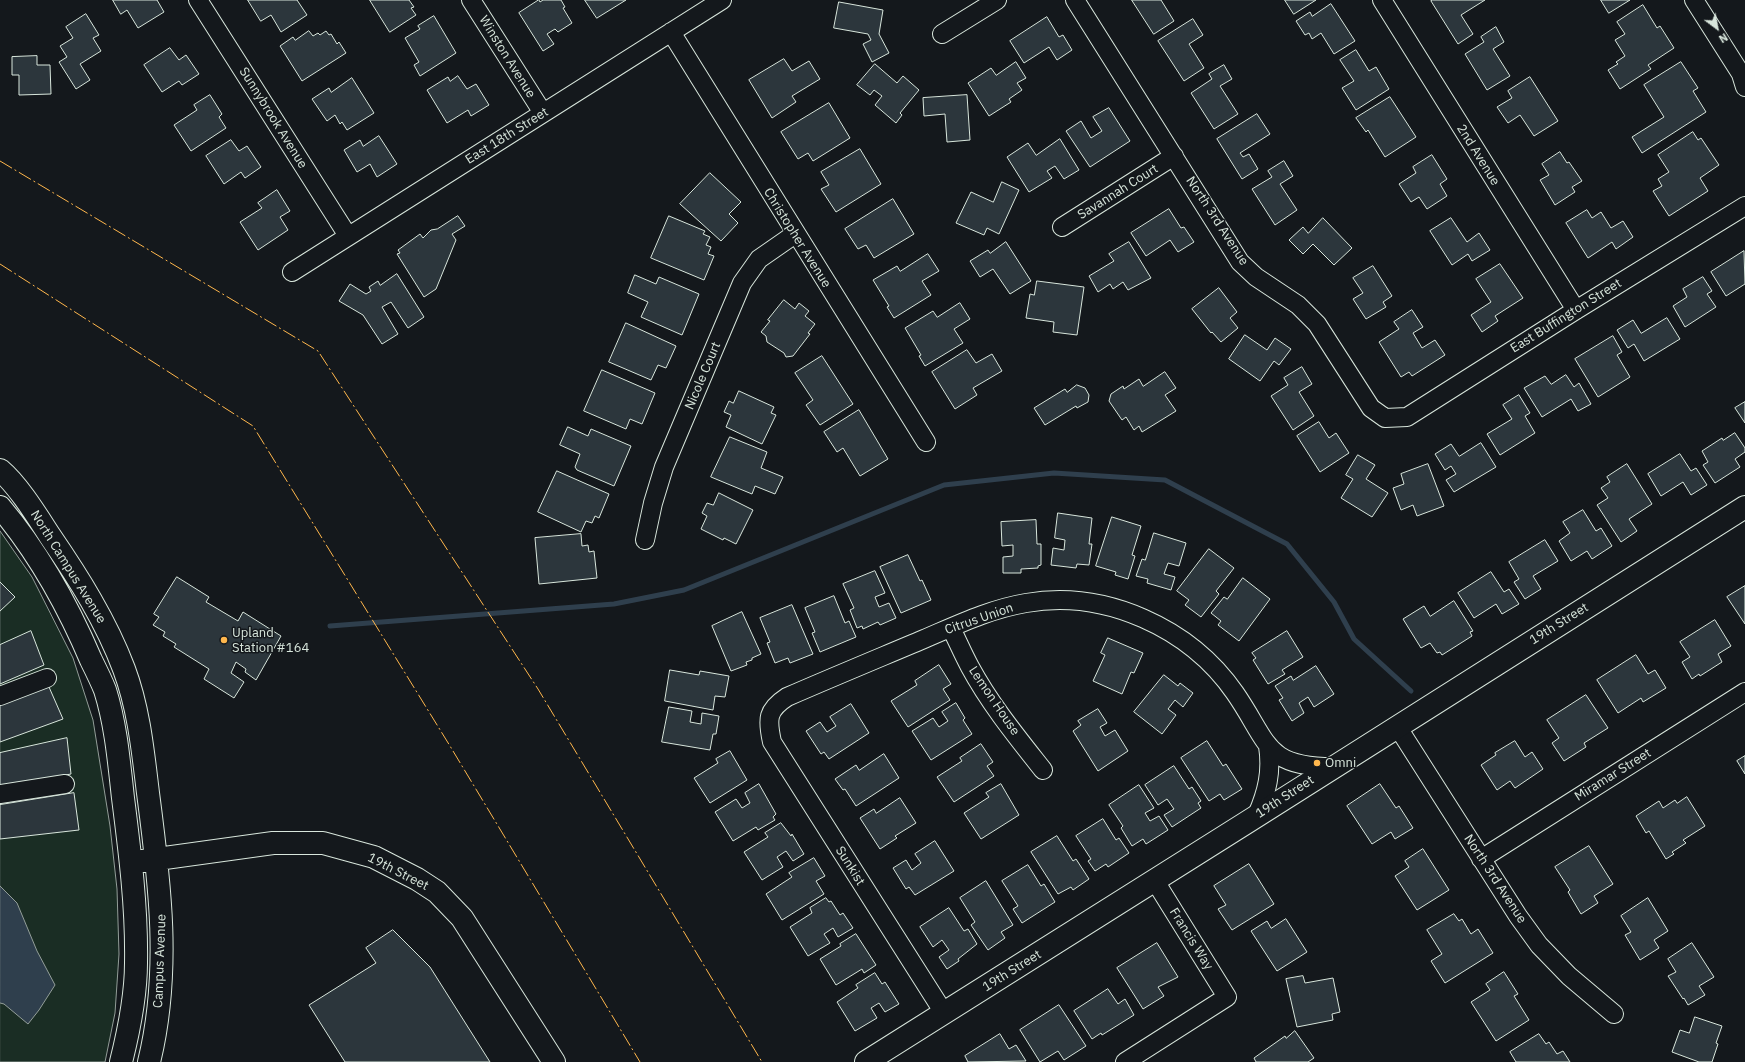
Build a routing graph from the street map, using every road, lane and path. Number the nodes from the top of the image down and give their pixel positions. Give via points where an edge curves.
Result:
1 (198, 0) edge
2 (471, 0) edge
3 (722, 0) edge
4 (997, 0) edge
5 (1076, 0) edge
6 (1382, 0) edge
7 (1694, 0) edge
8 (670, 32) junction
9 (942, 34) dead end
10 (1745, 87) edge
11 (543, 113) junction
12 (1174, 156) junction
13 (1745, 206) edge
14 (1062, 228) dead end
15 (795, 234) junction
16 (348, 236) junction
17 (292, 272) dead end
18 (1576, 310) junction
19 (1385, 418) joint
20 (926, 442) dead end
21 (0, 470) edge
22 (0, 507) edge
23 (1745, 507) edge
24 (645, 540) dead end
25 (951, 628) junction
26 (47, 678) dead end
27 (1745, 692) edge
28 (0, 696) edge
29 (770, 714) joint
30 (1397, 726) junction
31 (1268, 746) junction
32 (1333, 767) junction
33 (1043, 770) dead end
34 (66, 784) dead end
35 (0, 794) edge
36 (1257, 815) junction
37 (157, 859) junction
38 (1481, 859) junction
39 (130, 863) junction
40 (1155, 881) junction
41 (944, 1013) junction
42 (1614, 1014) dead end
43 (121, 1062) edge
44 (149, 1062) edge
45 (554, 1062) edge
46 (866, 1062) edge
47 (1125, 1062) edge

1 - 16 street, Sunnybrook Avenue
2 - 11 street, Winston Avenue
3 - 8 street, East 18th Street
4 - 9 street
5 - 12 street, North 3rd Avenue
6 - 18 street, 2nd Avenue
7 - 10 street via 1742,74
8 - 11 street, East 18th Street
8 - 15 street, Christopher Avenue
11 - 16 street, East 18th Street
12 - 14 street, Savannah Court
12 - 19 street, North 3rd Avenue via 1240,262 1256,278 1298,305 1317,324 1371,408
13 - 18 street, East Buffington Street
15 - 20 street, Christopher Avenue
15 - 24 street, Nicole Court via 760,259 742,283 664,467
16 - 17 street, East 18th Street
18 - 19 street, East Buffington Street via 1407,417
21 - 37 main road, North Campus Avenue via 29,505 81,584 102,620 124,669 139,722
22 - 39 main road, North Campus Avenue via 60,596 79,631 104,690 114,728
23 - 30 main road, 19th Street
25 - 29 street, Citrus Union via 787,697 776,704
25 - 31 street, Citrus Union via 982,614 1025,603 1060,600 1094,603 1124,611 1178,636 1201,654 1236,694
25 - 33 street, Lemon House via 987,694
26 - 28 street
27 - 38 street, Miramar Street
29 - 41 street, Sunkist via 772,742
30 - 32 main road, 19th Street
30 - 38 street, North 3rd Avenue
31 - 32 street, Citrus Union via 1276,754 1295,763 1310,767
31 - 36 street, Citrus Union via 1269,781
32 - 36 main road, 19th Street
34 - 35 street
36 - 40 main road, 19th Street
37 - 39 main road, 19th Street
37 - 44 main road, Campus Avenue via 162,904 162,965 158,1018
37 - 45 main road, 19th Street via 266,844 323,843 374,857 437,892 462,918
38 - 42 street, North 3rd Avenue via 1539,944 1569,976
39 - 43 main road, Campus Avenue via 135,905 136,965 133,998
40 - 41 main road, 19th Street
40 - 47 street, Francis Way via 1227,997
41 - 46 main road, 19th Street

